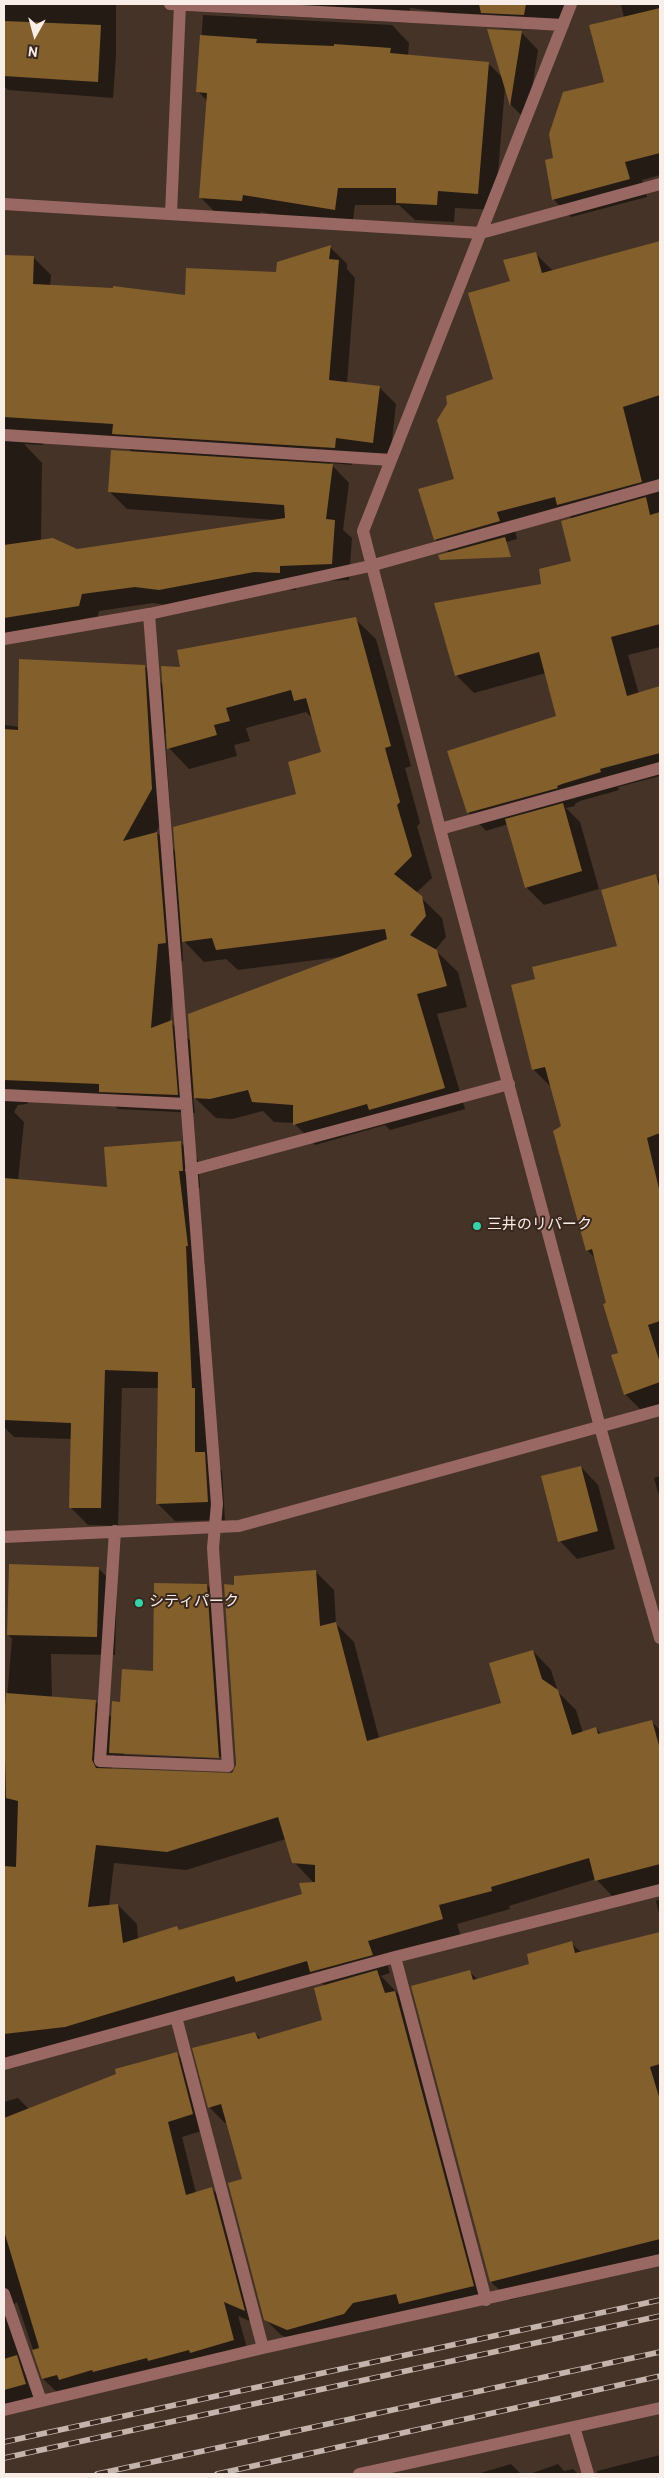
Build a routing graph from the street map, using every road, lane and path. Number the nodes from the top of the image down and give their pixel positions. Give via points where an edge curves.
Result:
1 (170, 4) edge
2 (180, 4) edge
3 (571, 4) edge
4 (369, 9) edge
5 (563, 25) junction
6 (660, 184) edge
7 (4, 204) edge
8 (171, 214) junction
9 (481, 233) junction
10 (4, 435) edge
11 (391, 460) junction
12 (660, 486) edge
13 (370, 566) junction
14 (148, 614) junction
15 (4, 639) edge
16 (660, 768) edge
17 (440, 829) junction
18 (509, 1084) junction
19 (4, 1095) edge
20 (186, 1104) junction
21 (191, 1170) junction
22 (660, 1410) edge
23 (600, 1427) junction
24 (216, 1528) junction
25 (114, 1531) junction
26 (4, 1537) edge
27 (660, 1638) edge
28 (660, 1890) edge
29 (395, 1957) junction
30 (176, 2017) junction
31 (4, 2064) edge
32 (660, 2260) edge
33 (4, 2294) edge
34 (486, 2300) junction
35 (263, 2348) junction
36 (41, 2401) junction
37 (660, 2408) edge
38 (4, 2410) edge
39 (574, 2427) junction
40 (359, 2474) edge
41 (588, 2474) edge

1 - 2 street
2 - 4 street
2 - 8 street
3 - 5 street
4 - 5 street
5 - 9 street
6 - 9 street
7 - 8 street
8 - 9 street
9 - 11 street
10 - 11 street
11 - 13 street via 363,531
12 - 13 street
13 - 14 street
13 - 17 street
14 - 15 street
14 - 20 street
16 - 17 street
17 - 18 street
18 - 21 street
18 - 23 street
19 - 20 street
20 - 21 street
21 - 24 street via 217,1504
22 - 23 street
23 - 24 street via 248,1524
23 - 27 street
24 - 25 street
24 - 25 street via 213,1548 228,1766 100,1761
25 - 26 street
28 - 29 street
29 - 30 street
29 - 34 street
30 - 31 street
30 - 35 street
32 - 34 street
33 - 36 street
34 - 35 street
35 - 36 street
36 - 38 street
37 - 39 street
39 - 40 street
39 - 41 street

